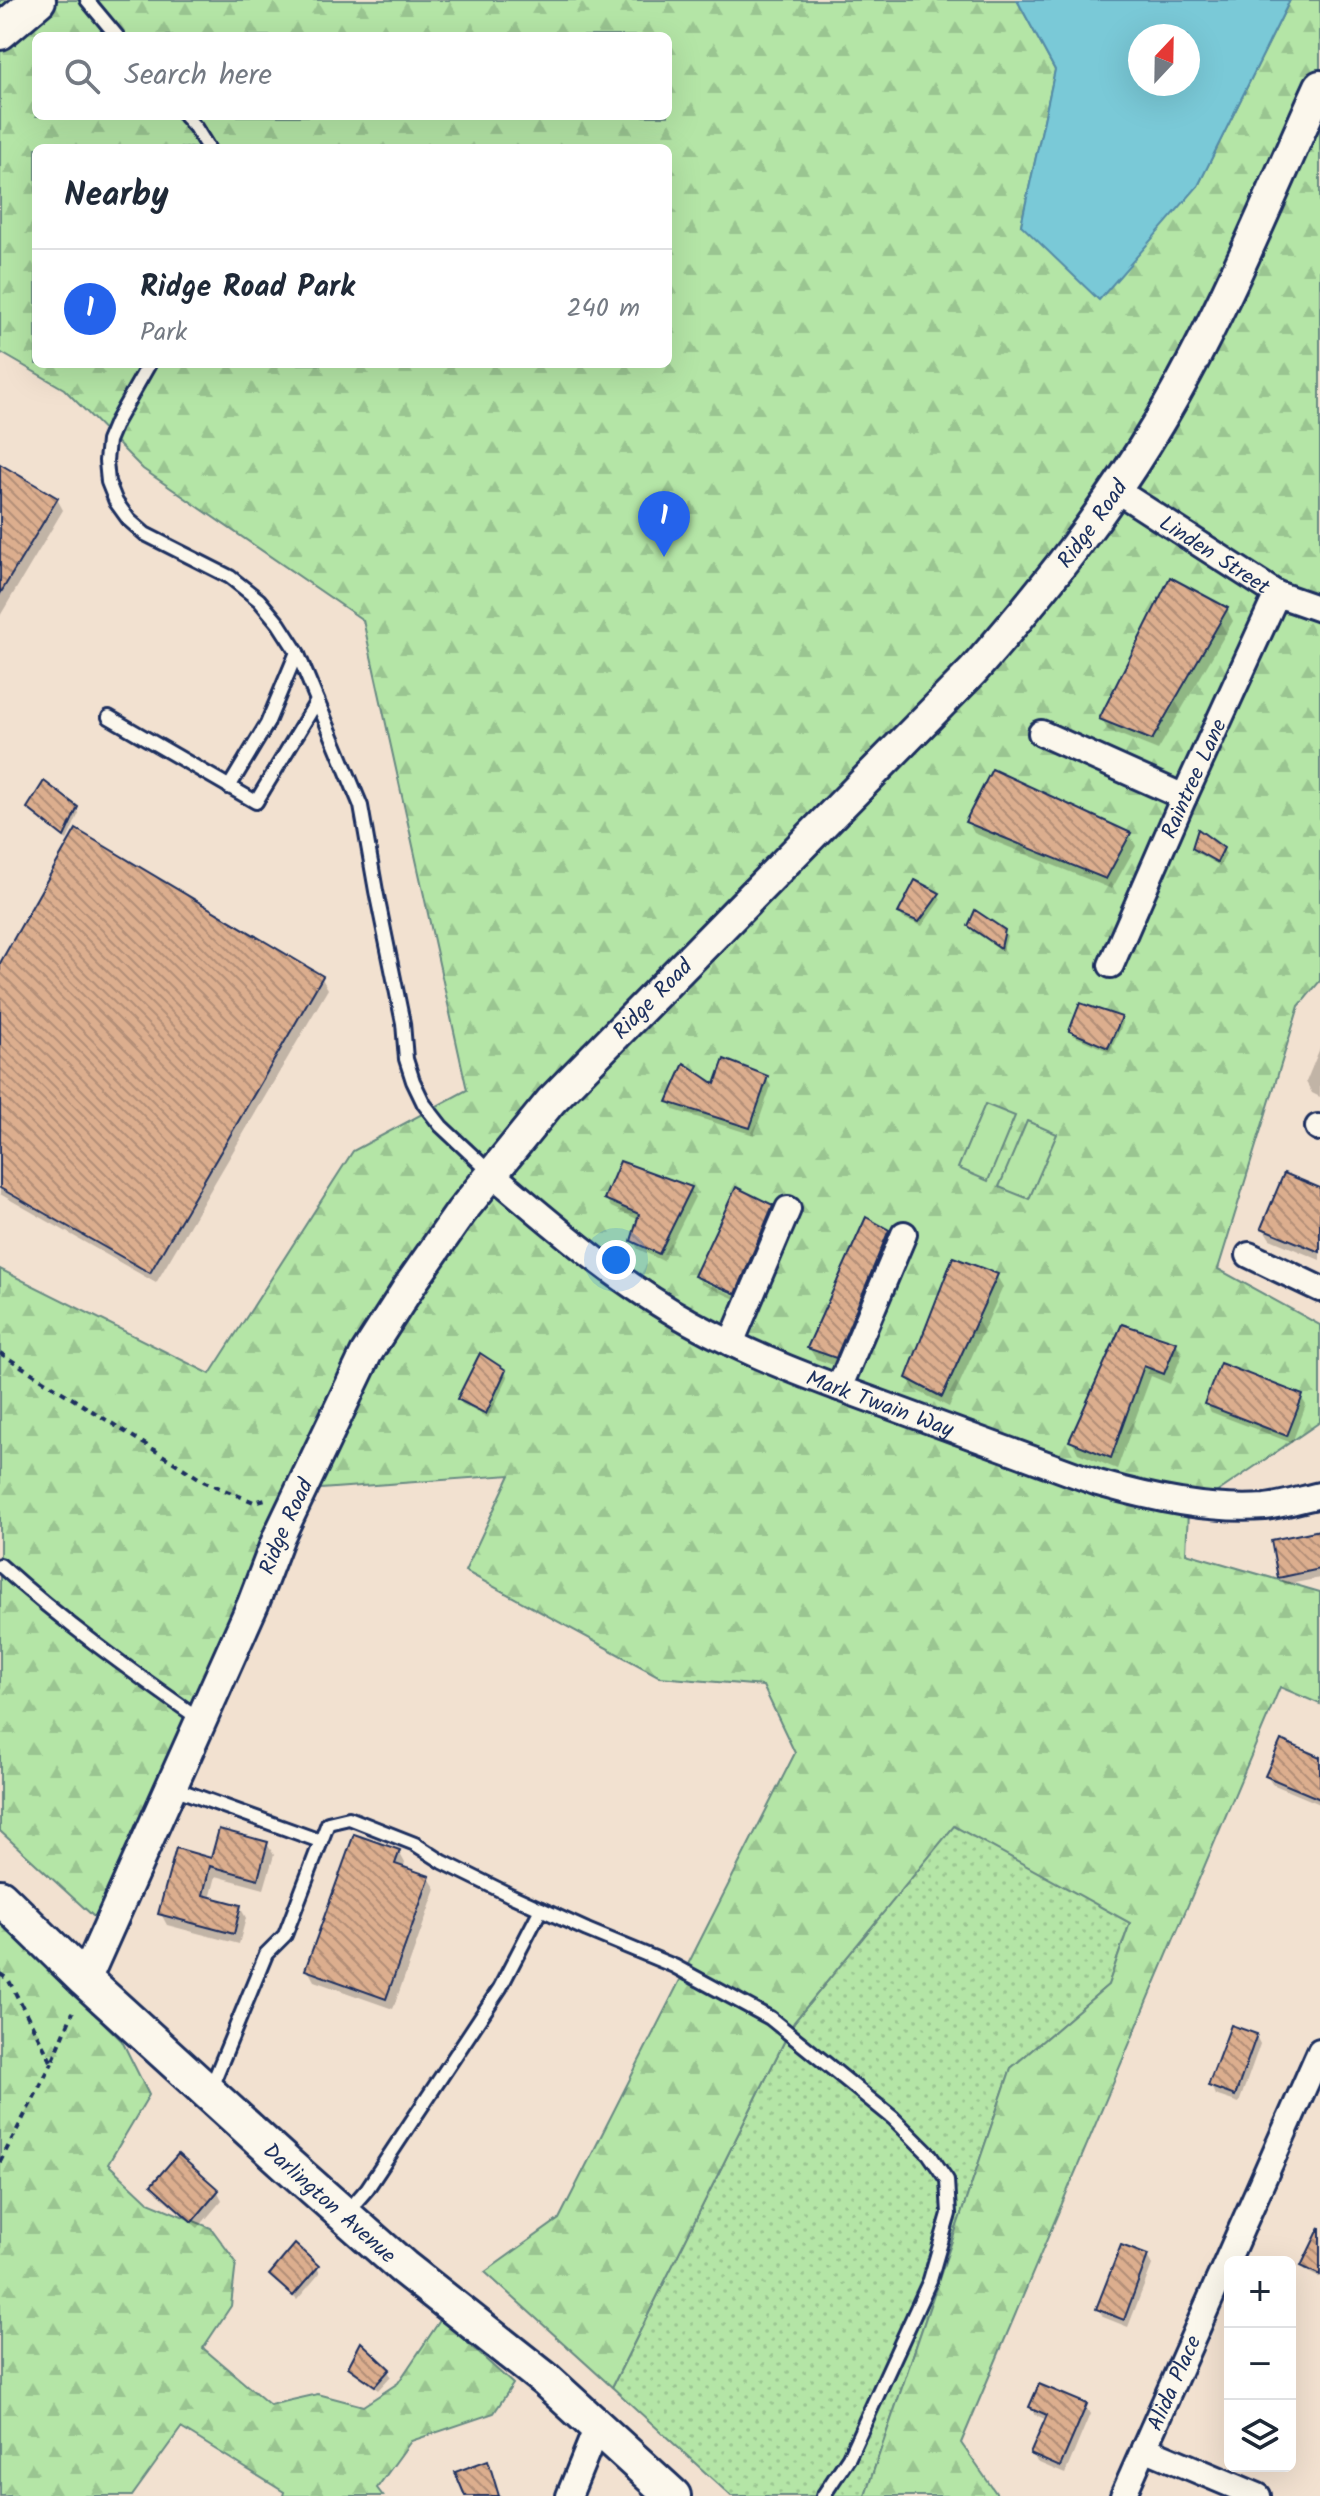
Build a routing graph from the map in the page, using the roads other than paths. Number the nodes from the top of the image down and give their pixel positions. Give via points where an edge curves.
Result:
1 (38, 0) edge
2 (87, 0) edge
3 (0, 32) edge
4 (114, 32) edge
5 (1320, 86) edge
6 (189, 120) edge
7 (206, 144) edge
8 (147, 368) edge
9 (1116, 490) junction
10 (1277, 594) junction
11 (1320, 609) edge
12 (297, 652) junction
13 (317, 701) junction
14 (109, 717) dead end
15 (1041, 733) dead end
16 (229, 787) junction
17 (1184, 797) junction
18 (1111, 965) dead end
19 (491, 1173) junction
20 (788, 1209) dead end
21 (904, 1234) dead end
22 (1249, 1255) dead end
23 (1320, 1289) edge
24 (731, 1343) junction
25 (839, 1388) junction
26 (1320, 1495) edge
27 (0, 1565) edge
28 (201, 1720) junction
29 (171, 1787) junction
30 (320, 1841) junction
31 (0, 1897) edge
32 (541, 1909) junction
33 (79, 1996) junction
34 (1320, 2051) edge
35 (209, 2093) junction
36 (344, 2215) junction
37 (597, 2427) junction
38 (1144, 2448) junction
39 (569, 2496) edge
40 (673, 2496) edge
41 (823, 2496) edge
42 (1123, 2496) edge
43 (1258, 2496) edge

1 - 3 main road
2 - 4 lane
5 - 9 street, Ridge Road via 1192,361
6 - 7 lane
8 - 12 lane via 108,441 108,482 116,502 145,534 230,577 259,600
9 - 10 street, Linden Street
9 - 19 street, Ridge Road via 1070,555 973,671 551,1101
10 - 11 street, Linden Street
10 - 17 street, Raintree Lane
12 - 13 lane
12 - 16 lane via 267,724
13 - 16 lane via 256,802
13 - 19 lane via 361,806 413,1081 441,1126
14 - 16 lane
15 - 17 street
17 - 18 street, Raintree Lane
19 - 24 street, Mark Twain Way via 629,1284
19 - 28 street, Ridge Road via 366,1354 279,1536
20 - 24 street
21 - 25 street
22 - 23 street
24 - 25 street, Mark Twain Way
25 - 26 street, Mark Twain Way via 1139,1494 1241,1507
27 - 28 lane via 40,1601
28 - 29 street, Ridge Road
29 - 30 lane
29 - 33 street, Ridge Road
30 - 32 lane via 328,1823 349,1818 415,1844
30 - 35 lane via 285,1935 266,1954
31 - 33 main road, Darlington Avenue
32 - 36 lane via 484,2012 367,2189
32 - 41 lane via 674,1966 770,2018 893,2118 947,2180 949,2214 930,2280 849,2457
33 - 35 main road, Darlington Avenue
34 - 38 street, Alida Place
35 - 36 main road, Darlington Avenue
36 - 37 main road, Darlington Avenue
37 - 39 street
37 - 40 main road, Darlington Avenue
38 - 42 street, Alida Place
38 - 43 street

